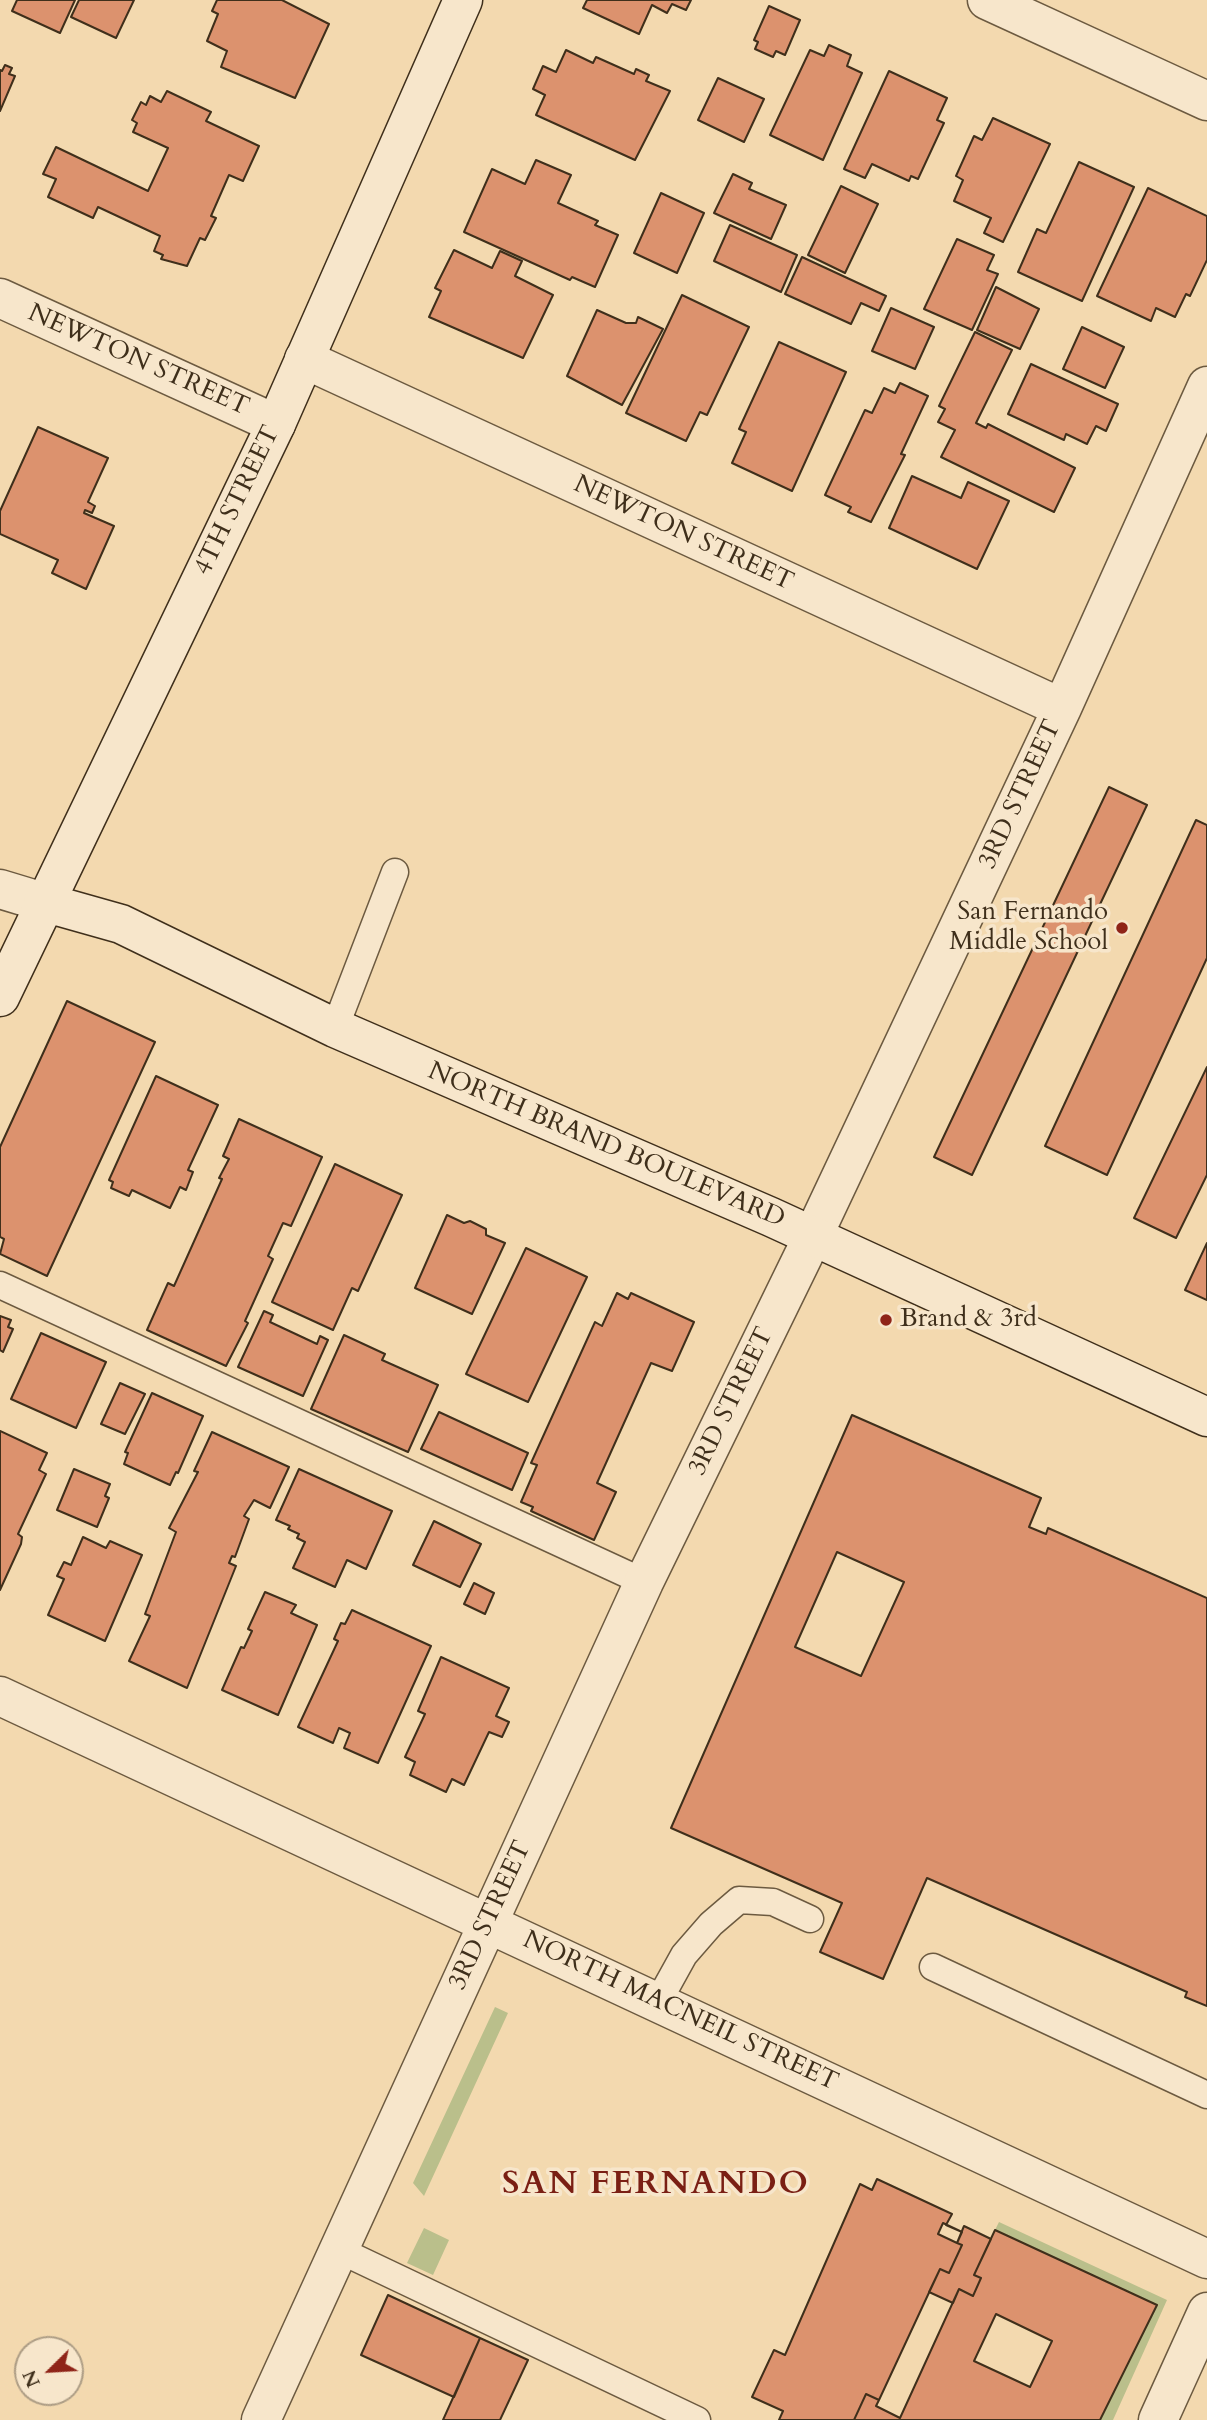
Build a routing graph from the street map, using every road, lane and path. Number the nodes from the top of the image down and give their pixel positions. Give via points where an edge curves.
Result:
1 (463, 0) edge
2 (987, 0) edge
3 (1207, 101) edge
4 (0, 298) edge
5 (304, 359) junction
6 (1207, 386) edge
7 (276, 424) junction
8 (1062, 708) junction
9 (395, 872) dead end
10 (0, 889) edge
11 (43, 902) junction
12 (0, 996) edge
13 (335, 1028) junction
14 (813, 1236) junction
15 (0, 1285) edge
16 (1207, 1417) edge
17 (644, 1582) junction
18 (0, 1696) edge
19 (810, 1919) dead end
20 (489, 1922) junction
21 (933, 1967) dead end
22 (658, 2002) junction
23 (1207, 2095) edge
24 (339, 2250) junction
25 (1207, 2259) edge
26 (1207, 2312) edge
27 (261, 2420) edge
28 (697, 2420) edge
29 (1158, 2420) edge

1 - 5 street, 4TH STREET
2 - 3 street
4 - 7 street, NEWTON STREET
5 - 7 street, 4TH STREET
5 - 8 street, NEWTON STREET
6 - 8 street, 3RD STREET
7 - 11 street, 4TH STREET
8 - 14 street, 3RD STREET
9 - 13 lane
10 - 11 street, NORTH BRAND BOULEVARD
11 - 12 street, 4TH STREET
11 - 13 street, NORTH BRAND BOULEVARD via 121,924
13 - 14 street, NORTH BRAND BOULEVARD
14 - 16 street, NORTH BRAND BOULEVARD
14 - 17 street, 3RD STREET
15 - 17 lane
17 - 20 street, 3RD STREET
18 - 20 street, NORTH MACNEIL STREET
19 - 22 lane via 773,1902 739,1900 710,1924 684,1955
20 - 22 street, NORTH MACNEIL STREET
20 - 24 street, 3RD STREET
21 - 23 lane
22 - 25 street, NORTH MACNEIL STREET
24 - 27 street, 3RD STREET
24 - 28 lane
26 - 29 street

